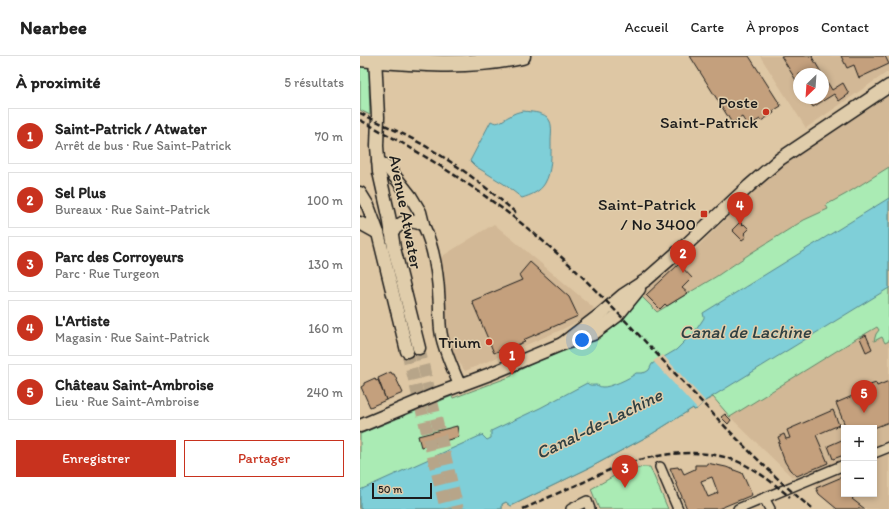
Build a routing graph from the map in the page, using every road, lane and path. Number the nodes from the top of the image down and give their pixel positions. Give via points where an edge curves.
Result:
1 (522, 56) edge
2 (370, 58) edge
3 (889, 86) edge
4 (378, 161) junction
5 (360, 193) edge
6 (360, 223) edge
7 (423, 224) junction
8 (391, 232) junction
9 (378, 233) junction
10 (419, 348) tunnel mouth
11 (407, 351) tunnel mouth
12 (460, 386) junction
13 (360, 426) edge
14 (889, 446) edge
15 (877, 452) edge
16 (841, 466) edge
17 (660, 467) dead end
18 (764, 498) junction
19 (588, 505) edge
20 (571, 509) edge
21 (678, 509) edge
22 (738, 509) edge
23 (770, 509) edge

1 - 2 highway via 454,64
2 - 4 main road, Avenue Atwater via 378,117
3 - 12 main road via 780,159 646,280 617,316 604,326 589,336 562,344
4 - 7 main road via 411,197 420,212
4 - 8 main road, Avenue Atwater
5 - 9 main road, Avenue Atwater
6 - 9 main road
7 - 8 main road via 406,221
7 - 12 street via 436,265 442,340
8 - 10 main road, Avenue Atwater
9 - 11 main road, Avenue Atwater
12 - 13 main road
14 - 15 street
16 - 18 street
17 - 21 street
18 - 22 street
18 - 23 street
19 - 20 street

